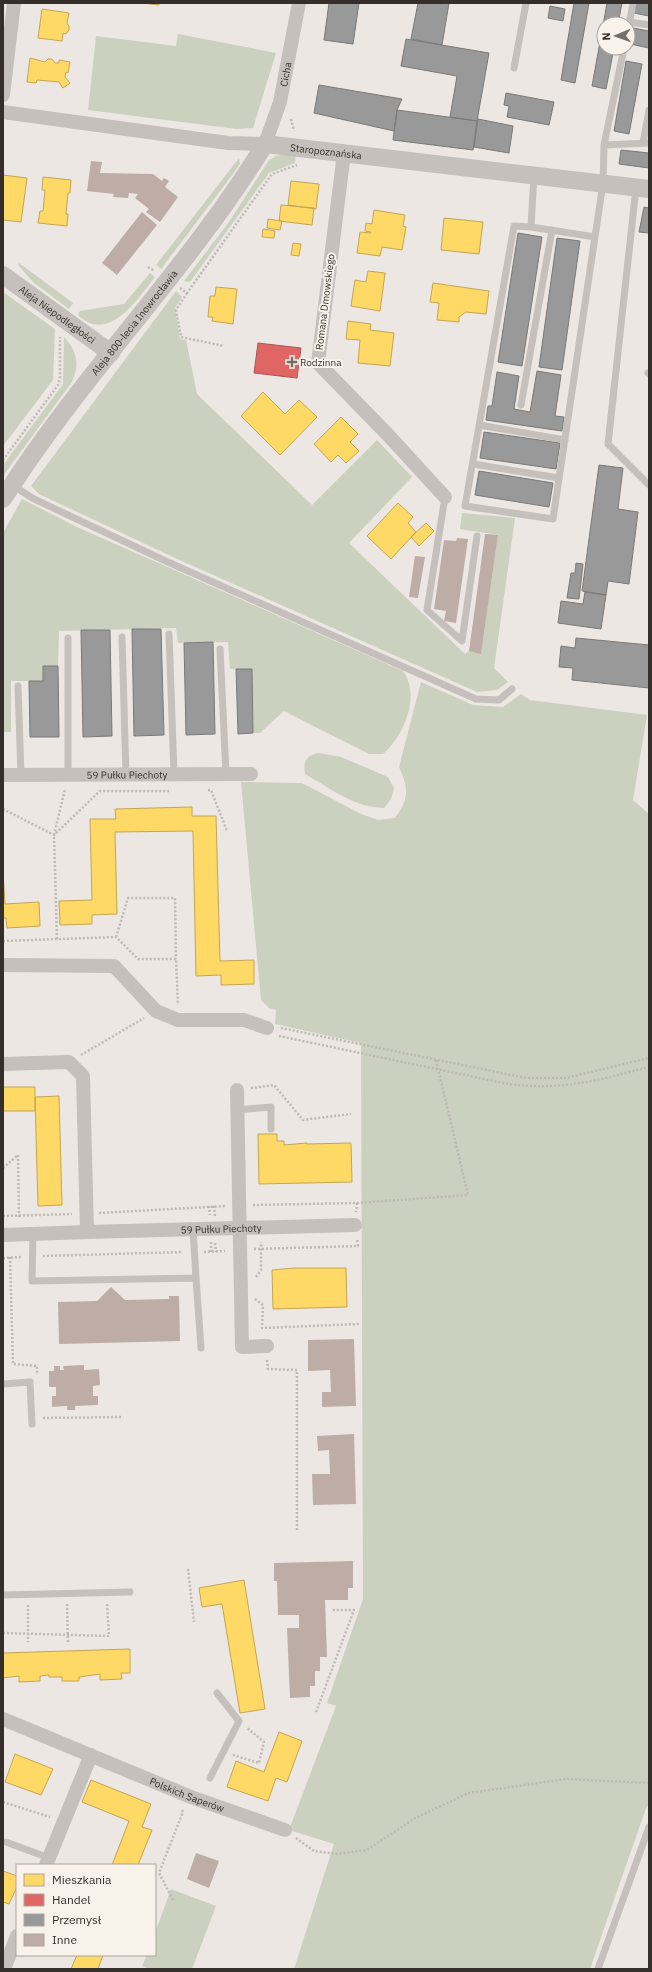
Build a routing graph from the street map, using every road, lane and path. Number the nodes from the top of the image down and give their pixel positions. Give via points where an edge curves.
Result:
1 (14, 3) edge
2 (298, 3) edge
3 (526, 3) edge
4 (633, 3) edge
5 (631, 16) edge
6 (636, 23) edge
7 (649, 25) edge
8 (622, 56) edge
9 (514, 68) dead end
10 (3, 95) edge
11 (649, 110) edge
12 (3, 112) edge
13 (646, 143) edge
14 (265, 144) junction
15 (604, 145) junction
16 (302, 148) junction
17 (344, 152) junction
18 (534, 175) junction
19 (603, 183) junction
20 (642, 188) edge
21 (531, 227) junction
22 (552, 230) junction
23 (595, 237) junction
24 (148, 267) dead end
25 (3, 275) edge
26 (167, 280) junction
27 (187, 293) junction
28 (68, 320) junction
29 (224, 346) dead end
30 (111, 353) junction
31 (521, 405) dead end
32 (480, 425) junction
33 (565, 440) junction
34 (3, 460) edge
35 (473, 464) junction
36 (559, 478) junction
37 (649, 485) edge
38 (7, 492) edge
39 (445, 497) joint
40 (477, 536) dead end
41 (169, 634) dead end
42 (122, 636) dead end
43 (68, 638) dead end
44 (220, 649) dead end
45 (18, 686) dead end
46 (512, 689) dead end
47 (174, 774) junction
48 (226, 774) junction
49 (251, 774) dead end
50 (3, 775) edge
51 (21, 775) junction
52 (68, 775) junction
53 (126, 775) junction
54 (203, 790) dead end
55 (171, 791) dead end
56 (3, 809) edge
57 (227, 831) dead end
58 (54, 835) junction
59 (116, 937) dead end
60 (57, 939) dead end
61 (176, 959) dead end
62 (3, 965) edge
63 (156, 1012) junction
64 (267, 1028) junction
65 (649, 1058) edge
66 (436, 1060) junction
67 (69, 1062) junction
68 (3, 1064) edge
69 (649, 1067) edge
70 (438, 1069) junction
71 (237, 1090) joint
72 (237, 1110) junction
73 (351, 1114) dead end
74 (271, 1129) dead end
75 (3, 1168) edge
76 (357, 1203) dead end
77 (261, 1205) dead end
78 (355, 1225) dead end
79 (238, 1228) junction
80 (260, 1228) junction
81 (193, 1229) junction
82 (87, 1232) junction
83 (26, 1234) junction
84 (3, 1235) edge
85 (10, 1257) dead end
86 (196, 1278) junction
87 (252, 1281) dead end
88 (253, 1296) dead end
89 (359, 1324) dead end
90 (267, 1346) joint
91 (201, 1348) dead end
92 (37, 1381) dead end
93 (3, 1384) edge
94 (122, 1417) dead end
95 (32, 1421) joint
96 (297, 1530) dead end
97 (188, 1569) dead end
98 (130, 1592) dead end
99 (107, 1593) junction
100 (28, 1594) junction
101 (66, 1594) junction
102 (3, 1595) edge
103 (331, 1610) dead end
104 (194, 1622) dead end
105 (3, 1633) edge
106 (28, 1634) junction
107 (68, 1635) junction
108 (28, 1642) dead end
109 (68, 1643) dead end
110 (218, 1693) dead end
111 (316, 1712) dead end
112 (3, 1719) edge
113 (239, 1722) junction
114 (223, 1752) junction
115 (91, 1755) junction
116 (210, 1778) dead end
117 (649, 1783) edge
118 (3, 1802) edge
119 (177, 1807) dead end
120 (64, 1822) junction
121 (649, 1827) edge
122 (285, 1830) joint
123 (6, 1842) dead end
124 (47, 1861) edge
125 (173, 1900) dead end
126 (16, 1939) edge
127 (4, 1969) edge
128 (598, 1969) edge

1 - 10 street
2 - 14 street, Cicha via 280,102
3 - 9 lane
4 - 5 lane
6 - 7 lane
8 - 15 lane
11 - 13 lane
12 - 14 street, Staropoznańska via 228,143
13 - 15 lane
14 - 16 street, Staropoznańska
14 - 26 street, Aleja 800-lecia Inowrocławia via 224,207
15 - 19 lane
16 - 17 street, Staropoznańska
16 - 27 path via 300,164 272,174
17 - 18 street, Staropoznańska
17 - 39 street, Romana Dmowskiego via 318,363
18 - 19 street, Staropoznańska
18 - 21 lane
19 - 20 street, Staropoznańska
19 - 23 lane
20 - 37 lane via 608,444
21 - 22 lane
21 - 32 lane via 514,226
22 - 23 lane
22 - 31 lane
23 - 33 lane
24 - 26 path
25 - 28 street, Aleja Niepodległości
26 - 27 path
26 - 30 street, Aleja 800-lecia Inowrocławia
27 - 29 path via 176,310 181,337
28 - 30 street, Aleja Niepodległości
28 - 34 path via 60,340 58,385
30 - 38 street, Aleja 800-lecia Inowrocławia via 49,431
32 - 33 lane
32 - 35 lane
33 - 36 lane
35 - 36 lane
35 - 36 lane via 466,506 553,519
38 - 46 lane via 34,499 170,563 476,699 499,700
39 - 40 lane via 427,610 462,641
41 - 47 lane
42 - 53 lane
43 - 52 lane
44 - 48 lane
45 - 51 lane
47 - 48 street, 59 Pułku Piechoty
47 - 53 street, 59 Pułku Piechoty
48 - 49 street, 59 Pułku Piechoty
50 - 51 street, 59 Pułku Piechoty
51 - 52 street, 59 Pułku Piechoty
52 - 53 street, 59 Pułku Piechoty
52 - 58 path
54 - 57 path via 211,790
55 - 58 path via 100,791
56 - 58 path
58 - 60 path
59 - 61 path via 128,898 176,898
62 - 63 street via 114,966
63 - 64 street via 178,1020 244,1020
63 - 67 path
64 - 66 path via 273,1026
64 - 70 path via 272,1034
65 - 66 path via 584,1074 543,1079 508,1076
66 - 70 path
67 - 68 street
67 - 82 street via 83,1076
69 - 70 path via 586,1083 542,1087 508,1084
70 - 76 path via 468,1194
71 - 72 street
71 - 73 path via 274,1085 303,1120
72 - 74 lane via 271,1107
72 - 79 street
75 - 83 path via 18,1155
77 - 80 path
78 - 80 street, 59 Pułku Piechoty
79 - 80 street, 59 Pułku Piechoty
79 - 81 street, 59 Pułku Piechoty
79 - 90 street via 242,1347
80 - 87 path via 261,1270
81 - 82 street, 59 Pułku Piechoty
81 - 86 lane
82 - 83 street, 59 Pułku Piechoty
83 - 84 street, 59 Pułku Piechoty
83 - 86 lane via 32,1282
85 - 92 path via 13,1364 37,1366
86 - 91 lane
88 - 89 path via 263,1305 262,1328
90 - 96 path via 268,1369 297,1370
93 - 95 lane via 30,1382
94 - 95 path
97 - 104 path
98 - 99 lane
99 - 101 lane
99 - 107 path via 108,1636
100 - 101 lane
100 - 102 lane
100 - 106 path
101 - 107 path
103 - 111 path via 354,1610
105 - 106 path
106 - 107 path
106 - 108 path
107 - 109 path
110 - 113 lane
112 - 115 street, Polskich Saperów
113 - 114 lane
113 - 114 path via 264,1742 259,1763
114 - 116 lane
115 - 120 street
115 - 122 street, Polskich Saperów via 190,1796
117 - 122 path via 566,1779 469,1793 415,1818 367,1850 337,1854 314,1851
118 - 120 path
119 - 125 path via 183,1812 159,1873
120 - 124 street
121 - 128 lane
123 - 124 lane
126 - 127 street

